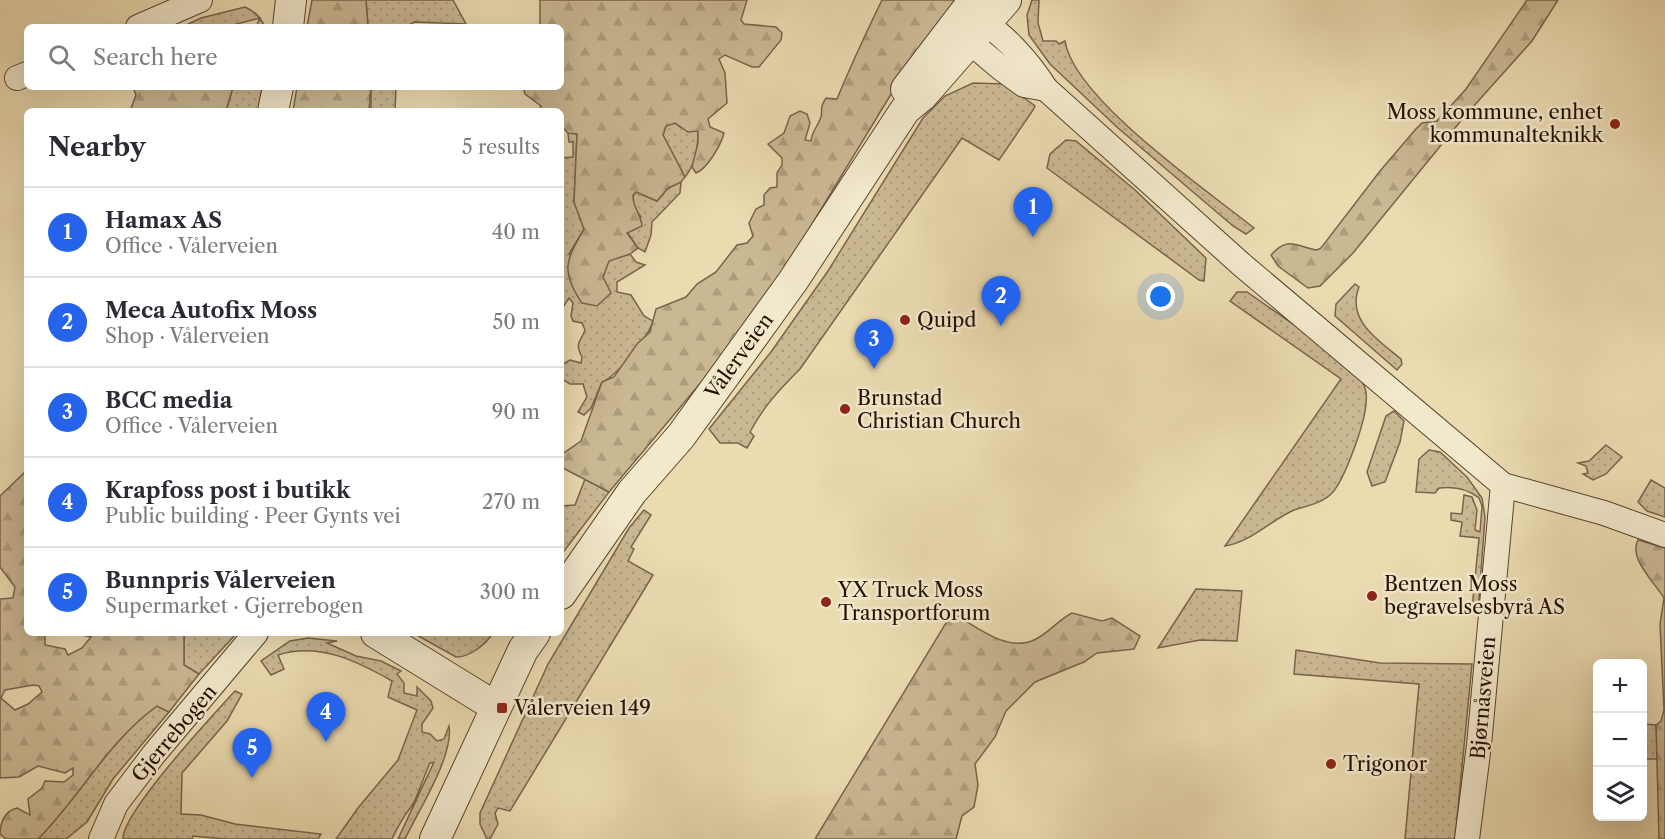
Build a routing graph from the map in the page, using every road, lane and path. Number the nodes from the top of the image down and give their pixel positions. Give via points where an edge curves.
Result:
1 (200, 0) edge
2 (291, 0) edge
3 (1006, 0) edge
4 (973, 20) edge
5 (145, 24) edge
6 (288, 24) edge
7 (277, 90) edge
8 (274, 108) edge
9 (1503, 484) junction
10 (1665, 535) edge
11 (564, 590) edge
12 (253, 636) edge
13 (381, 636) edge
14 (533, 636) edge
15 (496, 707) junction
16 (438, 838) edge
17 (101, 839) edge
18 (1467, 839) edge

1 - 5 street
2 - 6 street
3 - 4 street, Vålerveien
4 - 9 street via 1024,85 1046,89 1242,265
4 - 11 street, Vålerveien via 922,96 905,110 794,281 681,436 632,492
7 - 8 street
9 - 10 street
9 - 18 street, Bjørnåsveien
12 - 17 street, Gjerrebogen via 116,804
13 - 15 street
14 - 15 street
15 - 16 street

